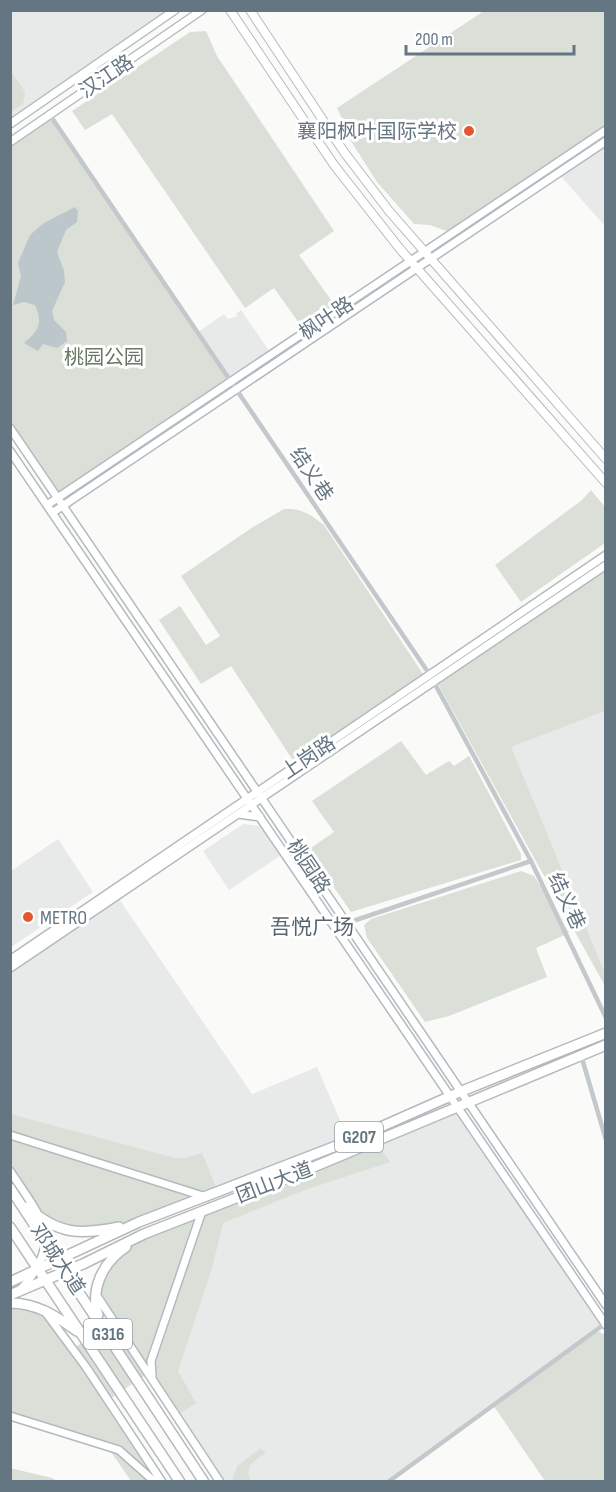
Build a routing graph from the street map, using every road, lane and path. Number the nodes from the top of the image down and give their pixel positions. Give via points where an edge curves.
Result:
1 (202, 10) edge
2 (230, 10) edge
3 (250, 10) edge
4 (174, 11) edge
5 (50, 115) junction
6 (10, 124) edge
7 (606, 130) edge
8 (606, 141) edge
9 (10, 142) edge
10 (425, 251) junction
11 (431, 259) junction
12 (411, 261) junction
13 (417, 268) junction
14 (231, 382) junction
15 (237, 389) junction
16 (10, 428) edge
17 (10, 452) edge
18 (606, 459) edge
19 (606, 484) edge
20 (58, 499) junction
21 (47, 506) junction
22 (63, 506) junction
23 (52, 513) junction
24 (606, 555) edge
25 (606, 565) edge
26 (432, 678) junction
27 (250, 780) junction
28 (271, 787) junction
29 (239, 788) junction
30 (260, 795) junction
31 (249, 802) junction
32 (270, 809) junction
33 (237, 810) junction
34 (260, 818) junction
35 (531, 861) junction
36 (347, 923) junction
37 (10, 960) edge
38 (10, 968) edge
39 (606, 1018) edge
40 (606, 1033) edge
41 (606, 1045) edge
42 (581, 1055) junction
43 (462, 1091) junction
44 (449, 1096) junction
45 (469, 1101) junction
46 (456, 1107) junction
47 (10, 1135) edge
48 (606, 1140) edge
49 (10, 1171) edge
50 (10, 1188) edge
51 (17, 1197) junction
52 (206, 1197) junction
53 (202, 1210) junction
54 (44, 1222) junction
55 (139, 1222) junction
56 (10, 1227) edge
57 (147, 1233) junction
58 (59, 1260) junction
59 (39, 1270) junction
60 (66, 1271) junction
61 (46, 1280) junction
62 (10, 1282) edge
63 (95, 1290) junction
64 (10, 1295) edge
65 (10, 1302) edge
66 (606, 1305) edge
67 (42, 1309) junction
68 (605, 1324) edge
69 (102, 1326) junction
70 (83, 1336) junction
71 (158, 1390) junction
72 (10, 1416) edge
73 (155, 1482) edge
74 (162, 1482) edge
75 (180, 1482) edge
76 (204, 1482) edge
77 (220, 1482) edge
78 (388, 1482) edge

1 - 5 street, 汉江路
2 - 12 main road via 334,165
3 - 10 main road via 344,152
4 - 6 street, 汉江路
5 - 9 street, 汉江路
5 - 14 street, 结义巷
7 - 10 street, 枫叶路
8 - 11 street, 枫叶路
10 - 11 main road
10 - 12 street, 枫叶路
11 - 13 street, 枫叶路
11 - 18 main road
12 - 13 main road
12 - 14 street, 枫叶路
13 - 15 street, 枫叶路
13 - 19 main road
14 - 15 street, 结义巷
14 - 20 street, 枫叶路
15 - 22 street, 枫叶路
15 - 26 street, 结义巷
16 - 20 street, 桃园路
17 - 21 street, 桃园路
20 - 21 street, 枫叶路
20 - 22 street, 桃园路
21 - 23 street, 桃园路
22 - 23 street, 枫叶路
22 - 27 street, 桃园路
23 - 29 street, 桃园路
24 - 26 street, 上岗路
25 - 26 street, 上岗路
26 - 28 street, 上岗路
26 - 35 street, 结义巷
27 - 28 street
27 - 30 street, 桃园路
28 - 30 street, 上岗路
28 - 32 street
29 - 31 street, 桃园路
29 - 33 street
30 - 31 street, 上岗路
30 - 32 street, 桃园路
31 - 33 street, 上岗路
31 - 34 street, 桃园路
32 - 36 street, 桃园路
33 - 34 street
33 - 37 street, 上岗路
33 - 38 street, 上岗路
34 - 44 street, 桃园路
35 - 36 street, 结义巷
35 - 39 street, 结义巷
36 - 43 street, 桃园路
40 - 43 highway, 团山大道 / G207
41 - 42 highway, 团山大道 / G207
42 - 45 highway, 团山大道 / G207
42 - 48 street
43 - 44 highway, 团山大道 / G207
43 - 45 street, 桃园路
44 - 46 street, 桃园路
44 - 52 highway, 团山大道 / G207 via 349,1142
45 - 46 highway, 团山大道 / G207
45 - 66 street, 桃园路
46 - 53 highway, 团山大道 / G207
46 - 68 street, 桃园路
47 - 52 street
49 - 54 street
50 - 51 highway, 邓城大道 / G316
51 - 54 highway
51 - 58 highway, 邓城大道 / G316
52 - 55 highway, 团山大道 / G207
53 - 57 highway, 团山大道 / G207
53 - 71 street via 151,1362 150,1372
54 - 55 highway via 87,1234
54 - 65 street via 45,1252
55 - 58 highway, 团山大道 / G207
56 - 59 highway, 邓城大道 / G316
57 - 60 highway, 团山大道 / G207
57 - 63 highway via 105,1267
58 - 59 highway, 团山大道 / G207
58 - 60 highway, 邓城大道 / G316
59 - 61 highway, 邓城大道 / G316
59 - 62 highway, G207
60 - 61 highway, 团山大道 / G207
60 - 69 highway, 邓城大道 / G316
61 - 64 highway, 团山大道 / G207
61 - 70 highway, 邓城大道 / G316
63 - 69 highway
63 - 71 street
65 - 67 highway
67 - 70 highway
67 - 74 street via 86,1367
68 - 78 street
69 - 76 highway, 邓城大道 / G316
70 - 75 highway, 邓城大道 / G316
71 - 77 street
72 - 73 street via 119,1450

